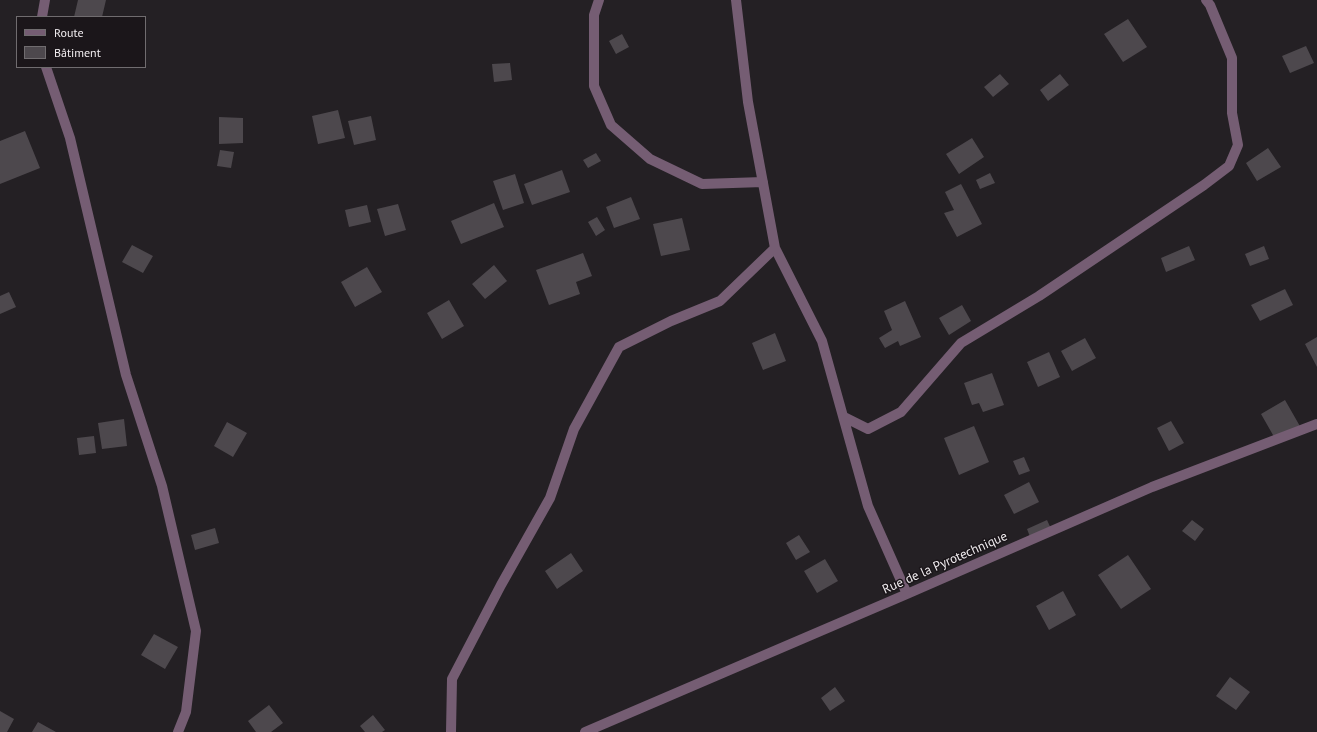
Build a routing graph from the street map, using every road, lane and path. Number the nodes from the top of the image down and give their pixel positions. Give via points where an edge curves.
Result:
1 (45, 0) edge
2 (599, 0) edge
3 (736, 0) edge
4 (1206, 0) edge
5 (42, 16) edge
6 (46, 68) edge
7 (762, 182) junction
8 (775, 248) junction
9 (844, 417) junction
10 (1317, 424) edge
11 (907, 594) junction
12 (178, 732) edge
13 (452, 732) edge
14 (585, 732) edge

1 - 5 street
2 - 7 street via 594,15 594,86 612,125 650,159 702,184
3 - 7 street via 748,102
4 - 9 street via 1232,58 1232,113 1238,145 1229,166 1039,296 962,343 901,412 868,429
6 - 12 street via 70,138 126,375 162,486 196,631 186,712
7 - 8 street
8 - 9 street via 822,341
8 - 13 street via 720,300 619,347 574,429 550,498 452,679
9 - 11 street via 868,506
10 - 11 street, Rue de la Pyrotechnique via 1152,487
11 - 14 street, Rue de la Pyrotechnique

